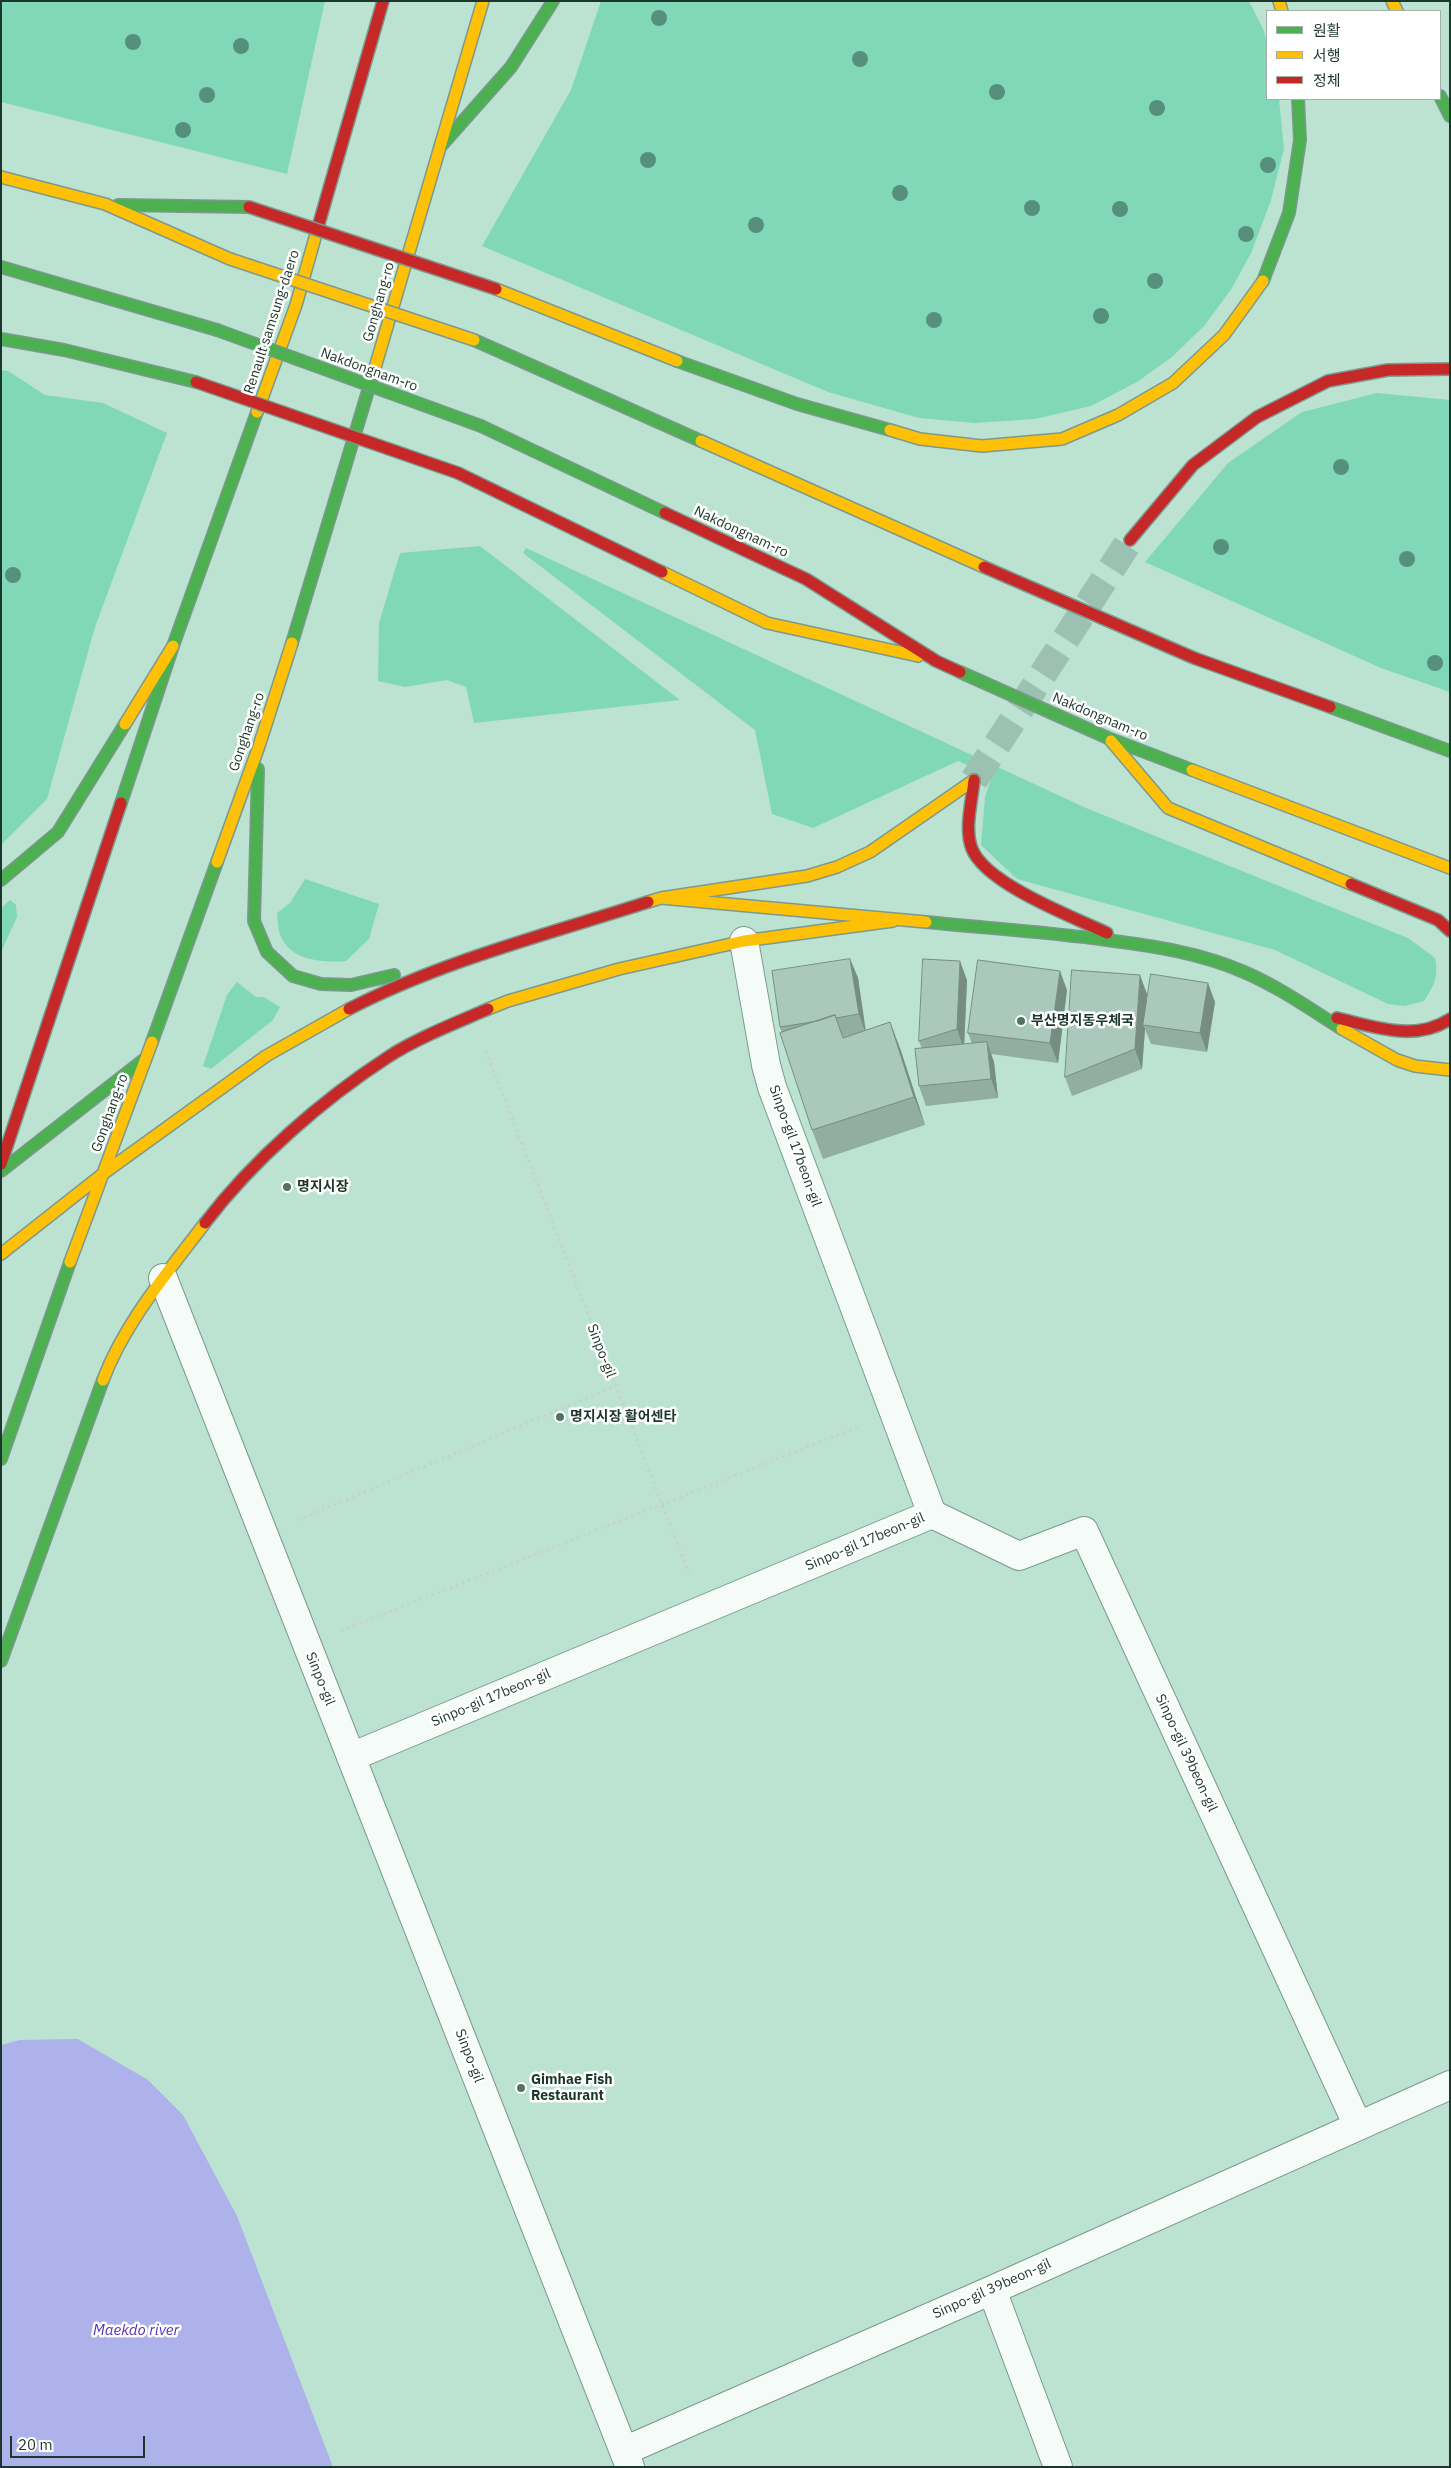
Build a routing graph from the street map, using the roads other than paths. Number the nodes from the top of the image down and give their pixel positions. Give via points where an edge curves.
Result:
1 (383, 1) edge
2 (483, 1) edge
3 (553, 1) edge
4 (1441, 98) edge
5 (1298, 100) edge
6 (1450, 116) edge
7 (440, 147) junction
8 (1, 177) edge
9 (104, 204) junction
10 (1, 267) edge
11 (1, 338) edge
12 (1450, 370) edge
13 (1130, 540) tunnel mouth
14 (174, 646) junction
15 (936, 661) junction
16 (1108, 738) junction
17 (259, 746) junction
18 (1450, 751) edge
19 (1450, 868) edge
20 (1, 880) edge
21 (661, 898) junction
22 (893, 920) junction
23 (1450, 931) edge
24 (744, 941) junction
25 (1128, 943) junction
26 (474, 958) junction
27 (1318, 1015) junction
28 (1450, 1019) edge
29 (146, 1058) junction
30 (1450, 1070) edge
31 (1, 1164) edge
32 (1, 1171) edge
33 (104, 1173) junction
34 (1, 1254) edge
35 (163, 1278) junction
36 (1, 1459) edge
37 (932, 1514) junction
38 (1, 1661) edge
39 (351, 1757) junction
40 (1450, 2085) edge
41 (1358, 2126) junction
42 (992, 2290) junction
43 (627, 2459) edge
44 (1058, 2467) edge

1 - 14 main road, Renault samsung-daero via 296,305
2 - 7 main road, Gonghang-ro
3 - 7 main road via 511,67
4 - 6 main road
5 - 9 main road, bridge via 1300,140 1289,213 1263,281 1224,336 1173,383 1118,415 1062,439 982,446 920,439 797,404 656,353 496,289 249,207
7 - 17 main road, Gonghang-ro via 312,580
8 - 9 main road
9 - 18 main road, bridge via 230,259 474,340 1107,622 1194,658
10 - 15 main road, Nakdongnam-ro, bridge via 216,330 481,426 806,578
11 - 15 main road, bridge via 196,382 458,473 767,623
12 - 13 main road via 1388,370 1328,381 1257,417 1193,465
14 - 20 main road via 58,832
14 - 31 main road
15 - 16 main road, Nakdongnam-ro
16 - 19 main road, Nakdongnam-ro
16 - 23 main road via 1168,808 1438,920
17 - 26 main road via 254,921 267,952 278,965 293,976 351,985
17 - 29 main road, Gonghang-ro
21 - 22 main road
21 - 25 main road via 807,876 837,867 870,852 974,780 971,847 984,868 1020,891
21 - 26 main road
22 - 24 main road
22 - 25 main road
24 - 35 main road via 618,969 508,1001 389,1056 306,1118 257,1165 210,1216
24 - 37 street, Sinpo-gil 17beon-gil via 772,1087
25 - 27 main road via 1230,966 1266,982
26 - 33 main road via 378,994 326,1021 266,1056
27 - 28 main road via 1406,1032 1432,1030
27 - 30 main road via 1397,1060 1415,1066
29 - 32 main road
29 - 33 main road, Gonghang-ro
33 - 34 main road
33 - 36 main road, Gonghang-ro via 55,1300
35 - 38 main road via 113,1354
35 - 39 street, Sinpo-gil
37 - 39 street, Sinpo-gil 17beon-gil
37 - 41 street, Sinpo-gil 39beon-gil via 1019,1556 1084,1531
39 - 43 street, Sinpo-gil
40 - 41 street, Sinpo-gil 39beon-gil
41 - 42 street, Sinpo-gil 39beon-gil
42 - 43 street, Sinpo-gil 39beon-gil
42 - 44 street

